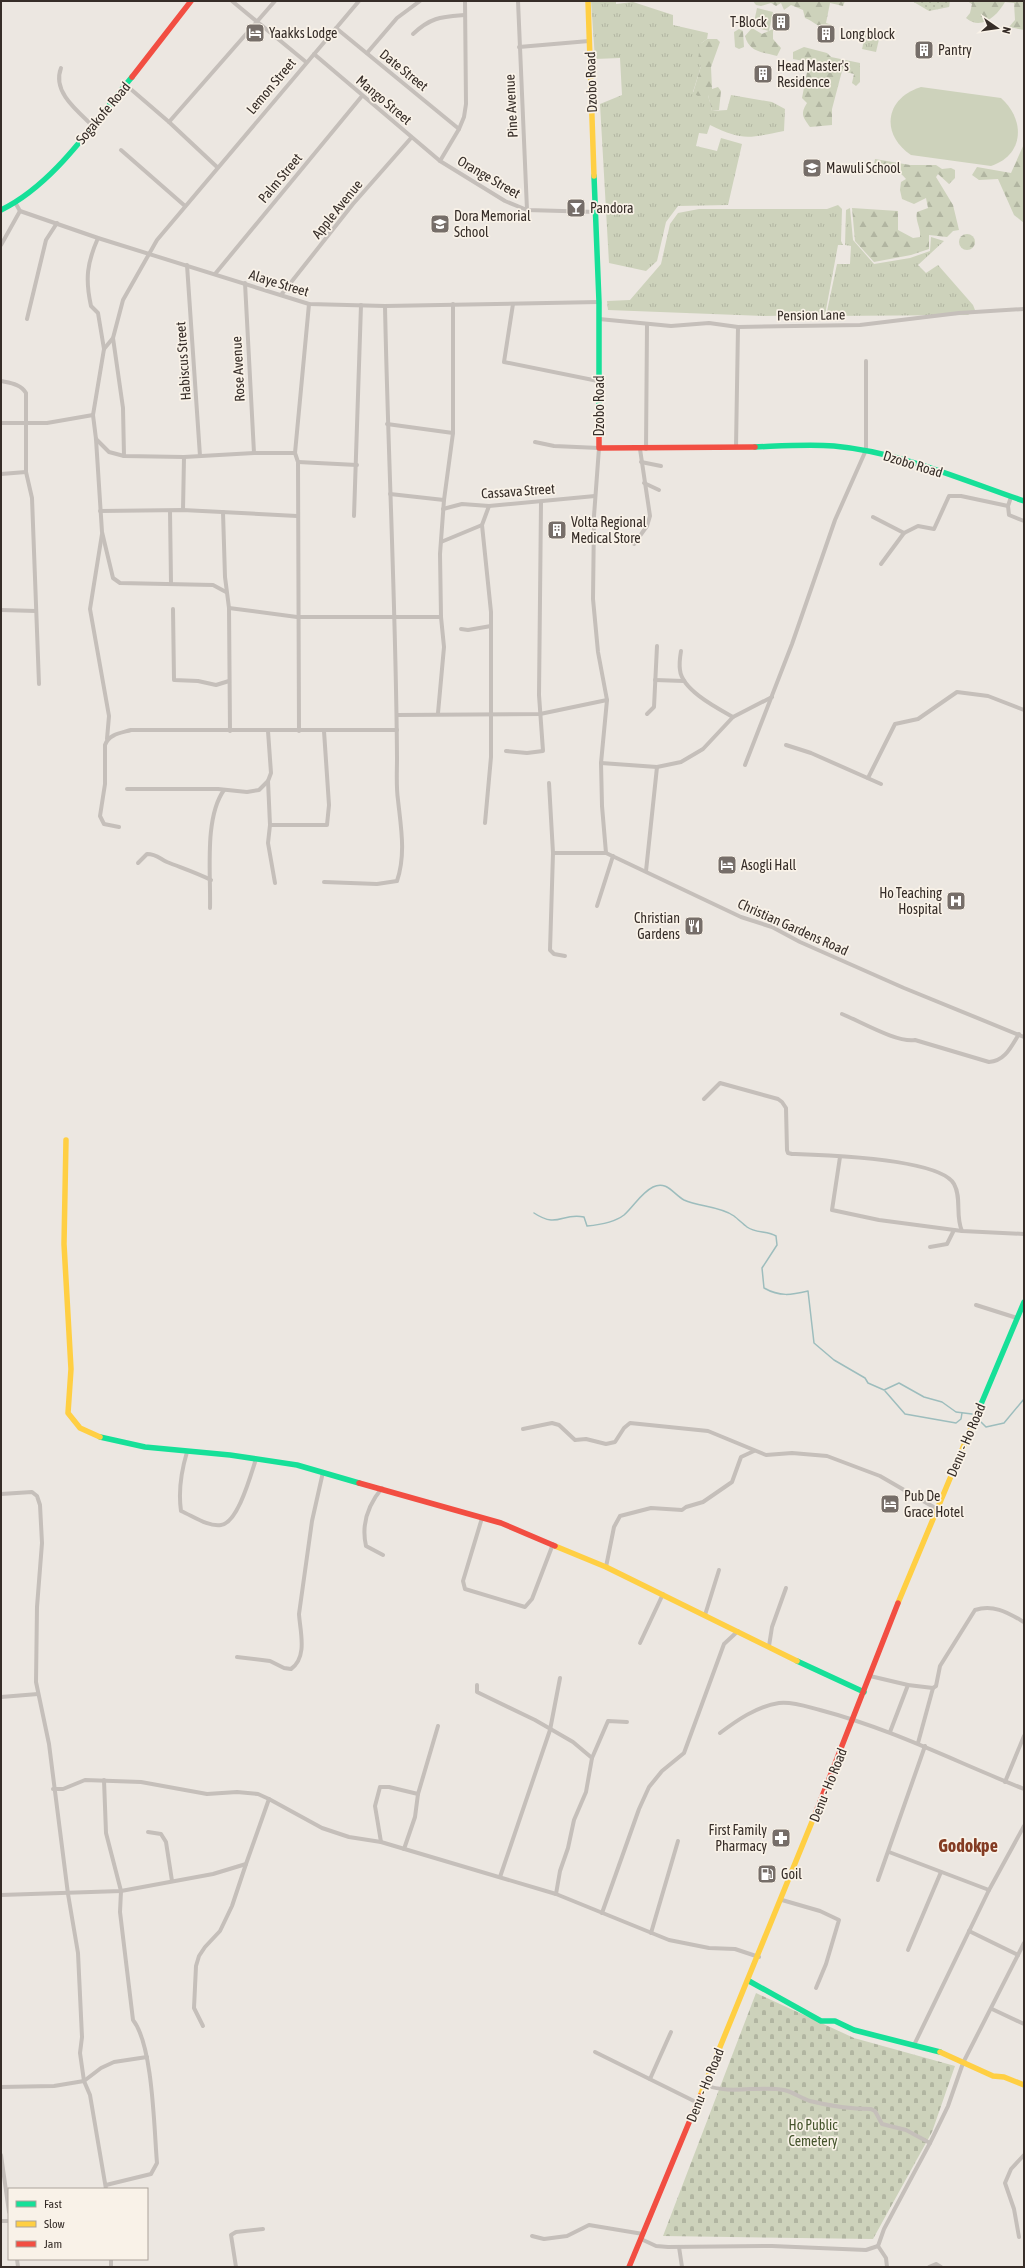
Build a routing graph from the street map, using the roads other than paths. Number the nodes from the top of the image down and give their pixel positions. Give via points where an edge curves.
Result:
1 (191, 1) edge
2 (232, 1) edge
3 (275, 1) edge
4 (359, 1) edge
5 (420, 1) edge
6 (465, 1) edge
7 (518, 1) edge
8 (588, 1) edge
9 (465, 14) junction
10 (257, 23) junction
11 (336, 28) junction
12 (413, 34) dead end
13 (590, 41) junction
14 (519, 47) junction
15 (367, 53) junction
16 (314, 54) junction
17 (306, 62) junction
18 (61, 68) dead end
19 (126, 85) junction
20 (362, 96) junction
21 (169, 122) junction
22 (92, 126) junction
23 (459, 128) junction
24 (411, 138) junction
25 (121, 150) dead end
26 (440, 161) junction
27 (217, 168) junction
28 (16, 204) junction
29 (185, 206) junction
30 (1, 210) edge
31 (527, 210) junction
32 (20, 211) junction
33 (597, 212) junction
34 (57, 223) junction
35 (98, 238) junction
36 (1, 245) edge
37 (148, 253) junction
38 (187, 265) junction
39 (215, 274) junction
40 (245, 284) junction
41 (281, 295) junction
42 (599, 302) junction
43 (309, 304) junction
44 (453, 304) junction
45 (513, 304) junction
46 (361, 305) junction
47 (384, 306) junction
48 (1024, 309) edge
49 (28, 319) dead end
50 (599, 319) junction
51 (647, 325) junction
52 (738, 327) junction
53 (113, 338) junction
54 (104, 349) junction
55 (866, 360) dead end
56 (1, 380) edge
57 (598, 381) junction
58 (93, 415) junction
59 (1, 424) edge
60 (25, 424) junction
61 (387, 424) junction
62 (453, 433) junction
63 (96, 439) junction
64 (535, 442) dead end
65 (736, 447) junction
66 (599, 448) junction
67 (643, 449) junction
68 (866, 450) junction
69 (254, 452) junction
70 (296, 453) junction
71 (124, 456) junction
72 (200, 456) junction
73 (184, 457) junction
74 (298, 462) junction
75 (641, 462) junction
76 (357, 465) junction
77 (661, 466) dead end
78 (26, 472) junction
79 (1, 474) edge
80 (644, 483) junction
81 (659, 490) dead end
82 (390, 494) junction
83 (596, 496) junction
84 (1011, 497) junction
85 (444, 500) junction
86 (1024, 501) edge
87 (541, 503) junction
88 (489, 506) junction
89 (1008, 506) junction
90 (443, 509) junction
91 (183, 510) junction
92 (100, 511) junction
93 (170, 511) junction
94 (223, 512) junction
95 (297, 516) junction
96 (354, 516) dead end
97 (873, 517) dead end
98 (1024, 521) edge
99 (482, 525) junction
100 (102, 532) junction
101 (904, 533) junction
102 (441, 542) junction
103 (634, 544) dead end
104 (881, 564) dead end
105 (171, 583) junction
106 (226, 592) junction
107 (229, 608) junction
108 (173, 609) dead end
109 (1, 610) edge
110 (36, 611) junction
111 (396, 615) junction
112 (441, 616) junction
113 (297, 617) junction
114 (490, 626) junction
115 (461, 629) dead end
116 (657, 646) dead end
117 (681, 651) dead end
118 (655, 680) junction
119 (229, 681) junction
120 (684, 681) junction
121 (39, 684) dead end
122 (772, 696) junction
123 (607, 700) junction
124 (1024, 710) edge
125 (438, 713) junction
126 (490, 713) junction
127 (540, 714) junction
128 (647, 714) dead end
129 (397, 715) junction
130 (733, 717) junction
131 (397, 730) junction
132 (230, 731) junction
133 (268, 731) junction
134 (299, 731) junction
135 (324, 731) junction
136 (107, 739) junction
137 (786, 745) dead end
138 (506, 751) dead end
139 (601, 763) junction
140 (745, 765) dead end
141 (657, 767) junction
142 (868, 778) junction
143 (268, 781) junction
144 (549, 783) dead end
145 (881, 784) dead end
146 (127, 789) dead end
147 (224, 790) junction
148 (484, 823) dead end
149 (270, 825) junction
150 (119, 827) dead end
151 (553, 853) junction
152 (606, 853) junction
153 (613, 856) junction
154 (138, 863) dead end
155 (646, 871) junction
156 (211, 880) junction
157 (324, 882) dead end
158 (275, 883) dead end
159 (597, 906) dead end
160 (210, 908) dead end
161 (566, 956) dead end
162 (842, 1014) dead end
163 (1019, 1034) junction
164 (1024, 1036) edge
165 (704, 1099) dead end
166 (66, 1140) dead end
167 (840, 1157) junction
168 (954, 1230) junction
169 (962, 1231) junction
170 (1024, 1234) edge
171 (930, 1246) dead end
172 (1024, 1302) edge
173 (976, 1305) dead end
174 (1017, 1318) junction
175 (523, 1429) dead end
176 (754, 1451) junction
177 (187, 1452) junction
178 (256, 1459) junction
179 (324, 1472) junction
180 (382, 1488) junction
181 (1, 1494) edge
182 (937, 1510) junction
183 (482, 1518) junction
184 (553, 1544) junction
185 (383, 1555) dead end
186 (606, 1567) junction
187 (719, 1570) dead end
188 (786, 1588) dead end
189 (663, 1594) junction
190 (705, 1615) junction
191 (1024, 1622) edge
192 (738, 1631) junction
193 (640, 1643) dead end
194 (769, 1646) junction
195 (237, 1657) dead end
196 (870, 1676) junction
197 (560, 1678) dead end
198 (477, 1685) dead end
199 (908, 1685) junction
200 (933, 1688) junction
201 (864, 1692) junction
202 (38, 1694) junction
203 (1, 1698) edge
204 (854, 1719) junction
205 (627, 1722) dead end
206 (438, 1726) dead end
207 (550, 1730) junction
208 (890, 1732) junction
209 (720, 1733) dead end
210 (1024, 1736) edge
211 (918, 1743) junction
212 (925, 1746) junction
213 (592, 1758) junction
214 (104, 1780) junction
215 (1005, 1782) junction
216 (53, 1789) junction
217 (1024, 1790) edge
218 (418, 1794) junction
219 (269, 1799) junction
220 (1024, 1826) edge
221 (148, 1832) dead end
222 (678, 1841) dead end
223 (381, 1842) junction
224 (404, 1849) junction
225 (889, 1852) junction
226 (246, 1864) junction
227 (941, 1872) junction
228 (500, 1877) junction
229 (878, 1880) dead end
230 (172, 1881) junction
231 (989, 1890) junction
232 (121, 1891) junction
233 (68, 1894) junction
234 (556, 1894) junction
235 (1, 1895) edge
236 (782, 1900) junction
237 (602, 1913) junction
238 (969, 1931) junction
239 (651, 1933) junction
240 (1024, 1943) edge
241 (908, 1950) dead end
242 (1018, 1955) junction
243 (759, 1957) junction
244 (749, 1981) junction
245 (816, 1988) dead end
246 (992, 2009) junction
247 (1024, 2024) edge
248 (203, 2026) dead end
249 (671, 2032) dead end
250 (914, 2045) junction
251 (595, 2052) dead end
252 (147, 2057) junction
253 (963, 2063) junction
254 (650, 2079) junction
255 (84, 2080) junction
256 (705, 2084) junction
257 (1024, 2085) edge
258 (1, 2087) edge
259 (698, 2104) junction
260 (930, 2143) junction
261 (1, 2155) edge
262 (1024, 2155) edge
263 (106, 2187) edge
264 (1, 2196) edge
265 (6, 2197) junction
266 (8, 2207) edge
267 (263, 2229) dead end
268 (532, 2236) dead end
269 (642, 2237) junction
270 (1019, 2237) dead end
271 (878, 2246) junction
272 (679, 2247) junction
273 (236, 2267) edge
274 (629, 2267) edge
275 (682, 2267) edge
276 (887, 2267) edge
277 (929, 2267) edge
278 (941, 2267) edge

1 - 19 street, Sogakofe Road
2 - 10 street
3 - 10 street
4 - 11 street, Lemon Street
5 - 15 street via 397,18
6 - 9 street, Orange Street
7 - 14 street, Pine Avenue
8 - 13 street, Dzobo Road
9 - 12 street via 436,18
9 - 23 street, Orange Street via 466,104
10 - 17 street
10 - 21 street
11 - 15 street, Date Street
11 - 16 street, Lemon Street
13 - 14 street
13 - 33 street, Dzobo Road
14 - 31 street, Pine Avenue
15 - 23 street, Date Street
16 - 17 street, Lemon Street
16 - 20 street, Mango Street
17 - 27 street, Lemon Street
18 - 22 street via 58,81 68,102
19 - 21 street
19 - 22 street, Sogakofe Road
20 - 24 street, Mango Street
20 - 39 street, Palm Street
21 - 27 street
22 - 28 street, Sogakofe Road via 47,177
23 - 26 street, Orange Street
24 - 26 street, Mango Street
24 - 41 street, Apple Avenue via 353,204
25 - 29 street
26 - 31 street, Orange Street via 505,201
27 - 29 street, Lemon Street
28 - 30 street, Sogakofe Road
28 - 32 street
29 - 37 street, Lemon Street
31 - 33 street, Orange Street
32 - 34 street, Alaye Street
32 - 36 street
33 - 42 street, Dzobo Road
34 - 35 street, Alaye Street
34 - 49 street via 46,240
35 - 37 street, Alaye Street
35 - 54 street via 87,270 90,306 99,318
37 - 38 street, Alaye Street
37 - 53 street, Lemon Street via 122,300
38 - 39 street, Alaye Street
38 - 72 street, Habiscus Street
39 - 40 street, Alaye Street
40 - 41 street, Alaye Street
40 - 69 street, Rose Avenue
41 - 43 street, Alaye Street
42 - 45 street, Alaye Street
42 - 50 street, Dzobo Road
43 - 46 street, Alaye Street
43 - 70 street
44 - 45 street, Alaye Street
44 - 47 street, Alaye Street
44 - 62 street
45 - 57 street via 504,362
46 - 47 street, Alaye Street
46 - 76 street
47 - 61 street
48 - 52 street, Pension Lane via 951,313 860,325
50 - 51 street, Pension Lane
50 - 57 street, Dzobo Road
51 - 52 street, Pension Lane via 709,323
51 - 67 street
52 - 65 street
53 - 54 street
53 - 71 street via 123,408
54 - 58 street
55 - 68 street
56 - 60 street via 24,389
57 - 66 street, Dzobo Road
58 - 60 street via 74,420
58 - 63 street
59 - 60 street
60 - 78 street
61 - 62 street
61 - 82 street
62 - 85 street
63 - 71 street via 109,452
63 - 92 street
64 - 66 street via 554,446
65 - 67 street, Dzobo Road
65 - 68 street, Dzobo Road via 833,446
66 - 67 street, Dzobo Road
66 - 83 street
67 - 75 street
68 - 84 street, Dzobo Road via 919,465
68 - 122 street via 835,520
69 - 70 street
69 - 72 street
70 - 74 street
71 - 73 street
72 - 73 street
73 - 91 street
74 - 76 street
74 - 95 street
75 - 77 street
75 - 80 street
76 - 96 street
78 - 79 street
78 - 110 street via 32,498
80 - 81 street
80 - 103 street via 650,516 647,526
82 - 85 street
82 - 111 street
83 - 87 street, Cassava Street
83 - 123 street via 593,599 598,652
84 - 86 street, Dzobo Road
84 - 89 street
85 - 90 street
87 - 88 street, Cassava Street
87 - 127 street
88 - 90 street, Cassava Street via 462,504
88 - 99 street
89 - 98 street via 1009,515
89 - 101 street via 961,496 949,496 934,529 918,526
90 - 102 street
91 - 93 street
91 - 94 street
92 - 93 street
92 - 100 street
93 - 105 street
94 - 95 street
94 - 106 street
95 - 113 street
97 - 101 street
99 - 102 street
99 - 114 street via 488,575
100 - 105 street via 115,582
100 - 136 street via 90,609 109,716
101 - 104 street
102 - 112 street
105 - 106 street via 213,584
106 - 107 street
107 - 113 street
107 - 119 street
108 - 119 street via 174,680 209,684
109 - 110 street
110 - 121 street
111 - 112 street
111 - 113 street
111 - 129 street
112 - 125 street via 444,647
113 - 134 street
114 - 115 street
114 - 126 street
116 - 118 street
117 - 120 street via 680,671
118 - 120 street
118 - 128 street via 654,708
119 - 132 street
120 - 130 street via 704,700
122 - 130 street
122 - 140 street
123 - 127 street
123 - 139 street
124 - 142 street via 988,696 957,692 918,719 895,724
125 - 126 street
125 - 129 street
126 - 127 street
126 - 148 street via 491,757
127 - 138 street via 543,751
129 - 131 street
130 - 141 street via 711,742 689,759 671,766
131 - 135 street
131 - 157 street via 398,799 403,837 401,868 397,881 377,884
132 - 133 street
132 - 136 street via 131,730
133 - 134 street
133 - 143 street via 271,773
134 - 135 street
135 - 149 street via 329,805 327,825
136 - 150 street via 101,821
137 - 142 street
139 - 141 street
139 - 152 street
141 - 155 street
142 - 145 street
143 - 147 street via 259,790
143 - 149 street
144 - 151 street
146 - 147 street
147 - 156 street via 218,798 211,827
149 - 158 street via 268,843
151 - 152 street, Christian Gardens Road
151 - 161 street via 550,950 554,954
152 - 153 street, Christian Gardens Road
153 - 155 street, Christian Gardens Road
153 - 159 street
154 - 156 street via 147,854 154,854
155 - 163 street, Christian Gardens Road via 741,917 772,927 897,985
156 - 160 street
162 - 163 street via 908,1041 915,1040 989,1062 998,1062 1005,1056
163 - 164 street, Christian Gardens Road
165 - 167 street via 720,1083 778,1099 786,1108 788,1153
166 - 177 street via 64,1244 71,1369 68,1413 80,1428 96,1436 145,1447
167 - 168 street via 832,1210 879,1220
167 - 169 street via 878,1158 949,1178 956,1188 958,1220
168 - 169 street
168 - 171 street via 945,1245
169 - 170 street
172 - 174 street, Denu - Ho Road
173 - 174 street
174 - 182 street, Denu - Ho Road
175 - 176 street via 552,1423 576,1440 586,1439 606,1444 615,1442 630,1423 702,1430
176 - 182 street via 766,1455 821,1455 844,1461 900,1486
176 - 186 street via 741,1457 732,1482 703,1502 682,1510 651,1508 620,1516 614,1527
177 - 178 street
177 - 178 street via 180,1473 181,1511 210,1524 222,1525 229,1522 242,1501
178 - 179 street
179 - 180 street
179 - 195 street via 312,1521 299,1614 302,1633 297,1665 291,1669 270,1660
180 - 183 street
180 - 185 street via 367,1512 365,1539 366,1546
181 - 202 street via 32,1492 37,1496 40,1506 42,1543 36,1682
182 - 196 street, Denu - Ho Road
183 - 184 street
183 - 184 street via 462,1581 464,1589 525,1607 532,1599
184 - 186 street
186 - 189 street
187 - 190 street
188 - 194 street via 772,1627
189 - 190 street
189 - 193 street
190 - 192 street
191 - 200 street via 994,1608 975,1610 940,1666 936,1686
192 - 194 street
192 - 237 street via 724,1644 684,1753 662,1771 649,1788
194 - 201 street
196 - 199 street
196 - 201 street, Denu - Ho Road
197 - 207 street
198 - 207 street via 477,1692
199 - 200 street
199 - 208 street
200 - 211 street
201 - 204 street, Denu - Ho Road
202 - 203 street
202 - 216 street via 49,1744
204 - 208 street
204 - 209 street via 780,1703 747,1715
204 - 236 street, Denu - Ho Road
205 - 213 street via 608,1721
206 - 218 street
207 - 213 street via 582,1748
207 - 228 street
208 - 211 street
210 - 215 street
211 - 212 street
212 - 215 street
212 - 225 street
213 - 234 street via 586,1792 574,1820
214 - 216 street via 85,1780 63,1789
214 - 219 street via 141,1782 207,1794 258,1794
214 - 232 street via 106,1833
215 - 217 street
216 - 233 street
218 - 223 street via 380,1787 375,1806
218 - 224 street via 415,1817
219 - 223 street via 322,1828 349,1837
219 - 226 street
220 - 231 street
221 - 230 street via 161,1834 166,1842
222 - 239 street
223 - 224 street
224 - 228 street
225 - 227 street
225 - 229 street
226 - 230 street via 213,1874
226 - 248 street via 232,1906 220,1931 199,1956 194,1980 194,2008
227 - 231 street
227 - 241 street
228 - 234 street
230 - 232 street
231 - 238 street
232 - 233 street
232 - 252 street via 120,1912 128,1994 133,2020 139,2028
233 - 235 street
233 - 255 street via 78,1953 82,2037 80,2053
234 - 237 street
236 - 243 street, Denu - Ho Road
236 - 245 street via 839,1920
237 - 239 street
238 - 242 street
238 - 250 street
239 - 243 street via 687,1944 735,1949
240 - 242 street
242 - 246 street
243 - 244 street, Denu - Ho Road
244 - 250 street via 821,2021 835,2021 854,2030
244 - 256 street, Denu - Ho Road
246 - 247 street
246 - 253 street
249 - 254 street
250 - 253 street via 924,2050 943,2053
251 - 254 street
252 - 255 street via 114,2062
252 - 263 street via 157,2163 151,2174
253 - 257 street
253 - 260 street via 948,2106
254 - 259 street
255 - 258 street via 54,2086
255 - 263 street via 90,2095
256 - 259 street, Denu - Ho Road
256 - 260 street via 726,2090 785,2090 808,2100 840,2108 871,2109 875,2111 882,2124 906,2130
259 - 269 street, Denu - Ho Road
260 - 271 street via 884,2229
261 - 265 street
262 - 270 street via 1011,2169 1005,2183 1014,2209
264 - 265 street
265 - 266 street
267 - 273 street via 236,2232 231,2235
268 - 269 street via 544,2239 566,2236 589,2225
269 - 272 street via 656,2246
269 - 274 street, Denu - Ho Road
271 - 272 street via 866,2250 772,2246
271 - 276 street via 886,2258
272 - 275 street
277 - 278 street via 936,2264

